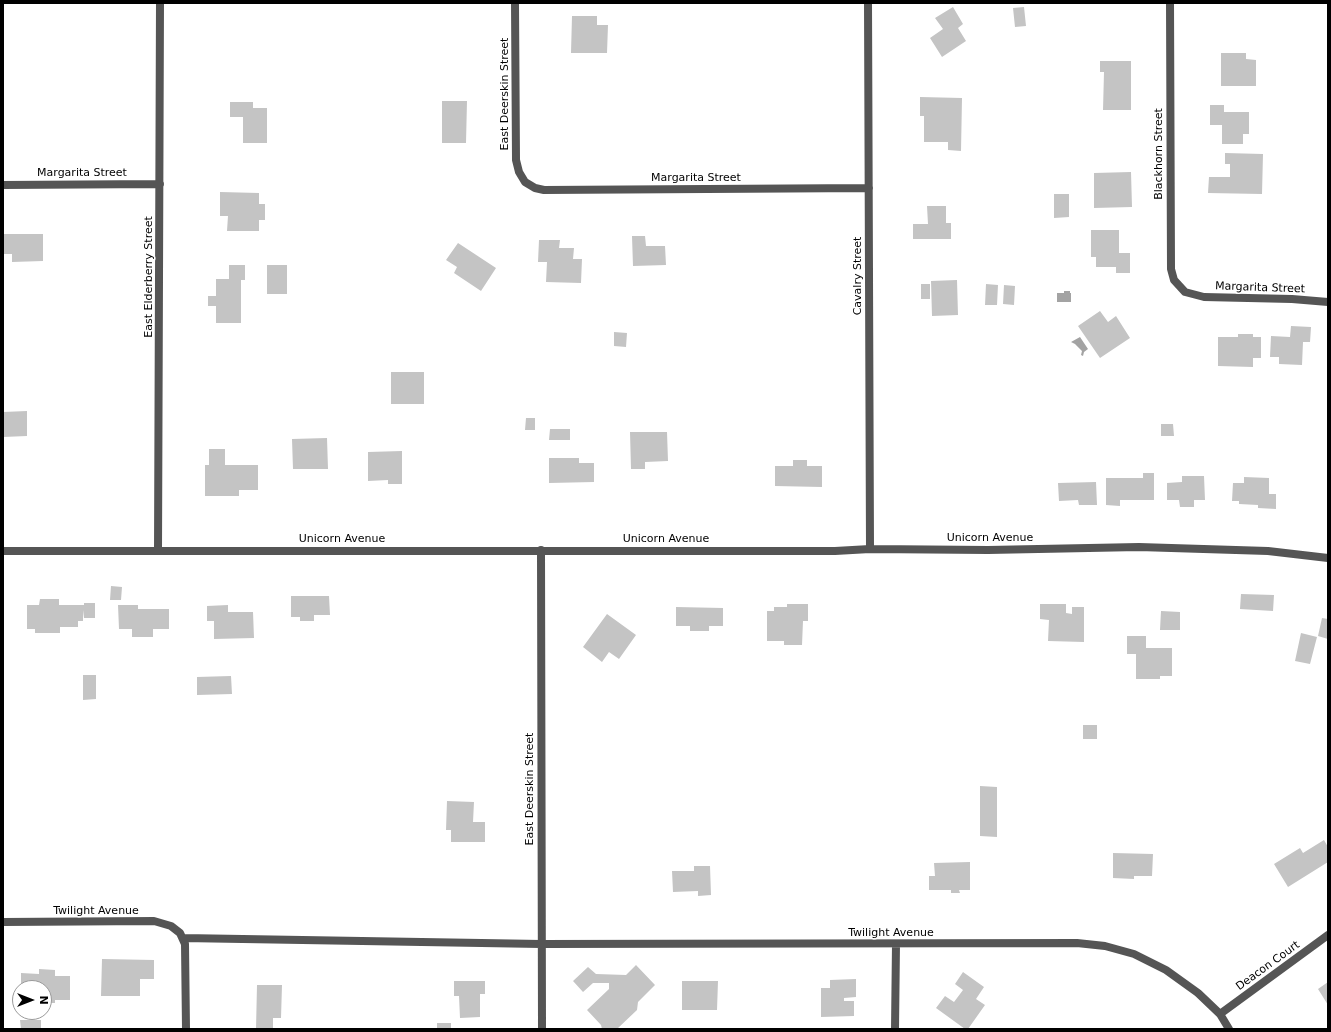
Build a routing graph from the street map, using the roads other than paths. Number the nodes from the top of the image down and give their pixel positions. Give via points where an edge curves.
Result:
1 (160, 3) edge
2 (515, 3) edge
3 (868, 3) edge
4 (1170, 3) edge
5 (525, 182) joint
6 (160, 184) junction
7 (3, 185) edge
8 (869, 188) junction
9 (1192, 295) joint
10 (1328, 302) edge
11 (870, 549) junction
12 (540, 550) junction
13 (3, 551) edge
14 (158, 551) junction
15 (1328, 558) edge
16 (3, 922) edge
17 (1328, 935) edge
18 (183, 938) junction
19 (542, 944) junction
20 (896, 944) junction
21 (1220, 1014) junction
22 (186, 1029) edge
23 (542, 1029) edge
24 (896, 1029) edge
25 (1229, 1029) edge

1 - 6 street, East Elderberry Street
2 - 5 street, East Deerskin Street via 516,160
3 - 8 street, Cavalry Street
4 - 9 street, Blackhorn Street via 1171,269 1174,280 1185,292
5 - 8 street, Margarita Street via 544,190
6 - 7 street, Margarita Street
6 - 14 street, East Elderberry Street
8 - 11 street, Cavalry Street
9 - 10 street, Margarita Street via 1292,298
11 - 12 street, Unicorn Avenue
11 - 15 street, Unicorn Avenue via 1139,547 1268,551
12 - 14 street, Unicorn Avenue
12 - 19 street, East Deerskin Street
13 - 14 street, Unicorn Avenue
16 - 18 street, Twilight Avenue via 154,921 171,926
17 - 21 street, Deacon Court
18 - 19 street, Twilight Avenue
18 - 22 street
19 - 20 street, Twilight Avenue
19 - 23 street, East Deerskin Street
20 - 21 street, Twilight Avenue via 1077,943 1105,946 1134,954 1166,970 1198,993
20 - 24 street
21 - 25 street, Twilight Avenue

